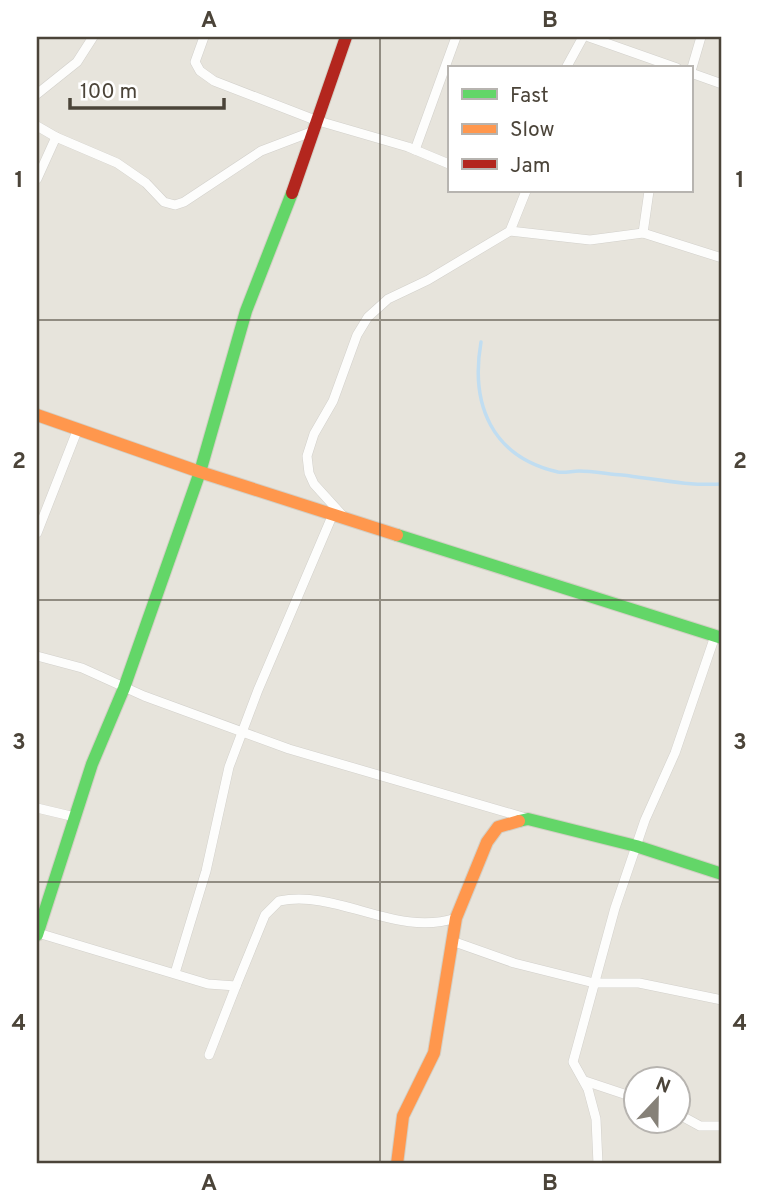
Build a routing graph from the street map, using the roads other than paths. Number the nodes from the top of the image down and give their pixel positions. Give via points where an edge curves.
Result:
1 (93, 37) edge
2 (204, 37) edge
3 (346, 37) edge
4 (456, 37) edge
5 (583, 37) edge
6 (589, 37) edge
7 (701, 37) edge
8 (567, 66) edge
9 (671, 66) edge
10 (692, 68) edge
11 (692, 72) edge
12 (722, 84) edge
13 (37, 94) edge
14 (37, 126) edge
15 (313, 126) junction
16 (56, 137) junction
17 (415, 150) junction
18 (448, 164) edge
19 (37, 179) edge
20 (526, 192) edge
21 (649, 192) edge
22 (510, 231) junction
23 (643, 233) junction
24 (722, 258) edge
25 (37, 415) edge
26 (77, 430) junction
27 (200, 472) junction
28 (339, 516) junction
29 (37, 533) edge
30 (719, 637) edge
31 (37, 656) edge
32 (124, 688) junction
33 (242, 730) junction
34 (37, 808) edge
35 (75, 817) junction
36 (528, 819) junction
37 (636, 846) junction
38 (722, 874) edge
39 (456, 918) junction
40 (37, 934) edge
41 (452, 941) junction
42 (175, 973) junction
43 (594, 983) junction
44 (236, 986) junction
45 (722, 1000) edge
46 (209, 1055) dead end
47 (585, 1081) junction
48 (622, 1093) edge
49 (692, 1122) edge
50 (722, 1126) edge
51 (397, 1164) edge
52 (598, 1164) edge

1 - 13 street via 77,62
2 - 15 street via 195,62 206,76
3 - 15 street
4 - 17 street
5 - 8 street
6 - 9 street
7 - 10 street
11 - 12 street
14 - 16 street
15 - 16 street via 261,151 175,205 164,202 117,163
15 - 17 street
15 - 27 street via 281,226 246,311
16 - 19 street
17 - 18 street
20 - 22 street
21 - 23 street
22 - 23 street via 590,240
22 - 28 street via 388,299 357,335 307,456 314,484
23 - 24 street
25 - 26 street
26 - 27 street
26 - 29 street
27 - 28 street
27 - 32 street
28 - 30 street
28 - 33 street
30 - 37 street
31 - 32 street via 82,668
32 - 33 street
32 - 35 street
33 - 36 street via 289,749
33 - 42 street
34 - 35 street
35 - 40 street
36 - 37 street
36 - 39 street via 504,824 494,832
37 - 38 street
37 - 43 street
39 - 41 street
39 - 44 street via 438,924 409,922 312,900 279,901 261,923
40 - 42 street
41 - 43 street via 514,963
41 - 51 street via 434,1053 403,1116
42 - 44 street via 208,984
43 - 45 street via 639,983
43 - 47 street via 573,1062
44 - 46 street
47 - 48 street
47 - 52 street via 596,1119
49 - 50 street

